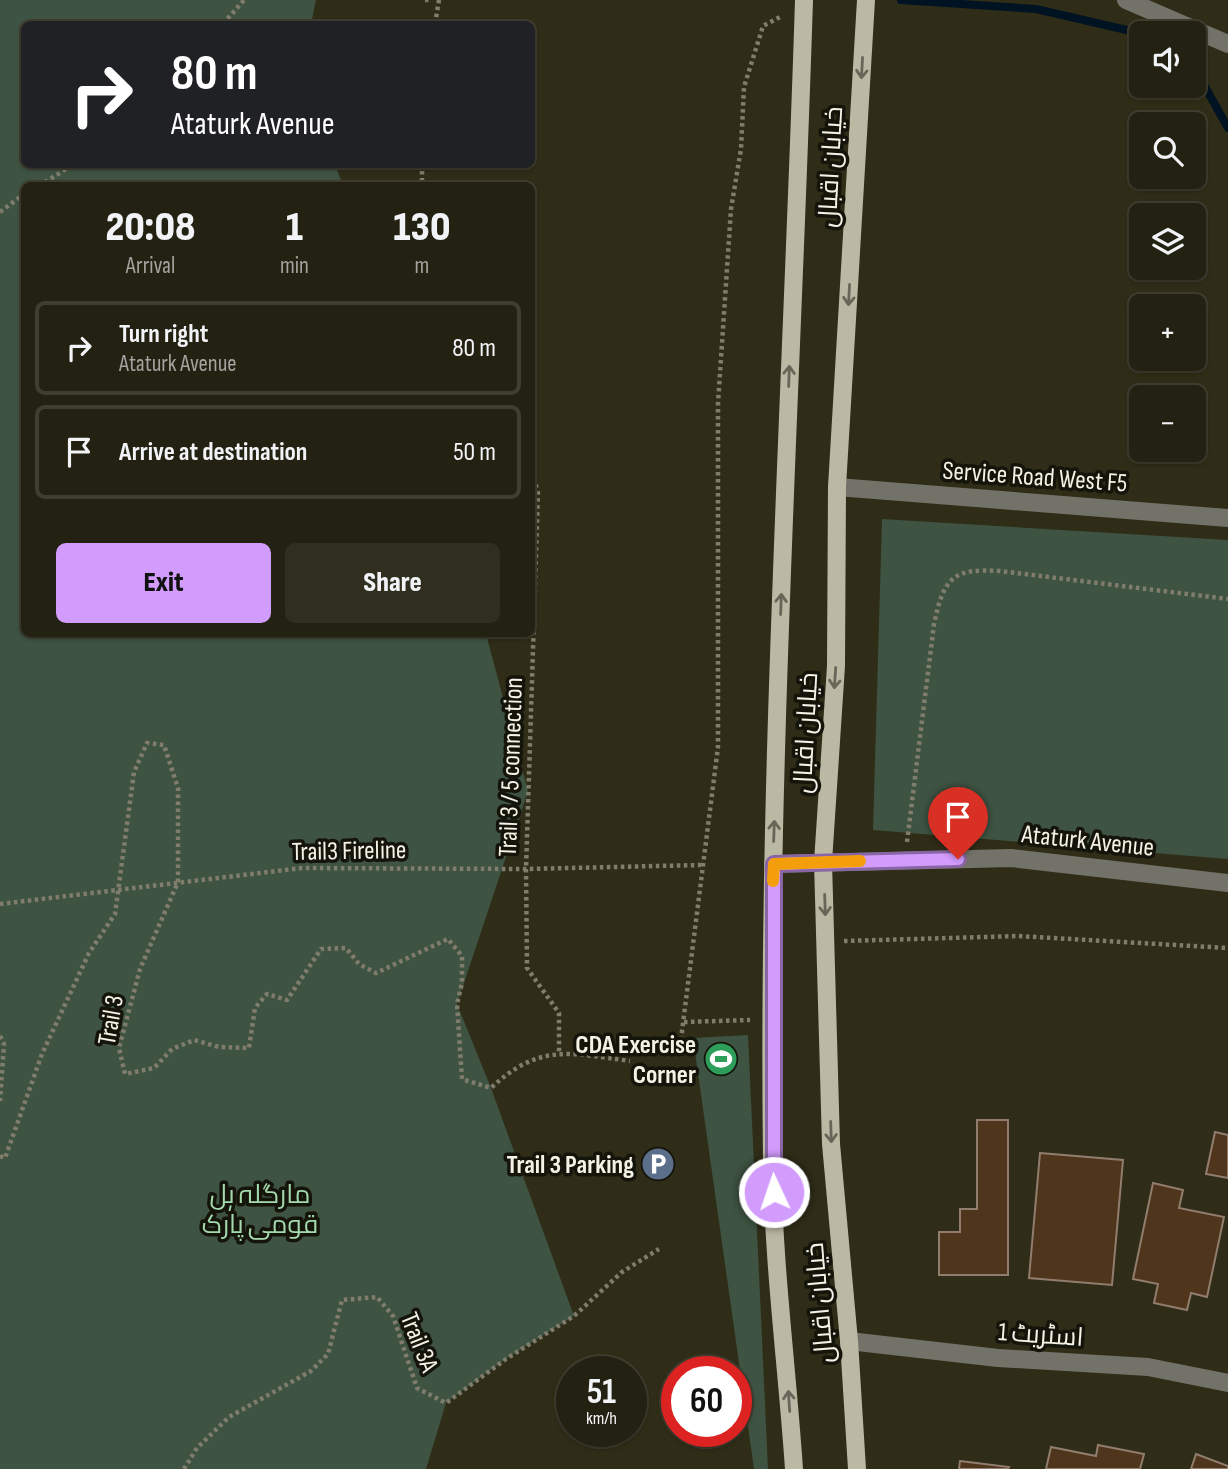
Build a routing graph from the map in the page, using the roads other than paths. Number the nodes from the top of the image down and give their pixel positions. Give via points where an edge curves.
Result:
1 (866, 0) edge
2 (1125, 0) edge
3 (804, 2) edge
4 (1228, 44) edge
5 (837, 487) junction
6 (1228, 518) edge
7 (823, 862) junction
8 (774, 864) junction
9 (1228, 883) edge
10 (849, 1341) junction
11 (1228, 1383) edge
12 (794, 1469) edge
13 (857, 1469) edge

1 -> 5 main road, خیابان اقبال
2 - 4 street
8 -> 3 main road, خیابان اقبال
5 - 6 street, Service Road West F5
5 -> 7 main road, خیابان اقبال via 836,666
7 - 8 street, Ataturk Avenue
7 - 9 street, Ataturk Avenue via 1011,858
7 -> 10 main road, خیابان اقبال via 831,1144
12 -> 8 main road, خیابان اقبال via 772,1164
10 - 11 street, اسٹریٹ 1 via 998,1358 1148,1367
10 - 13 main road, خیابان اقبال

